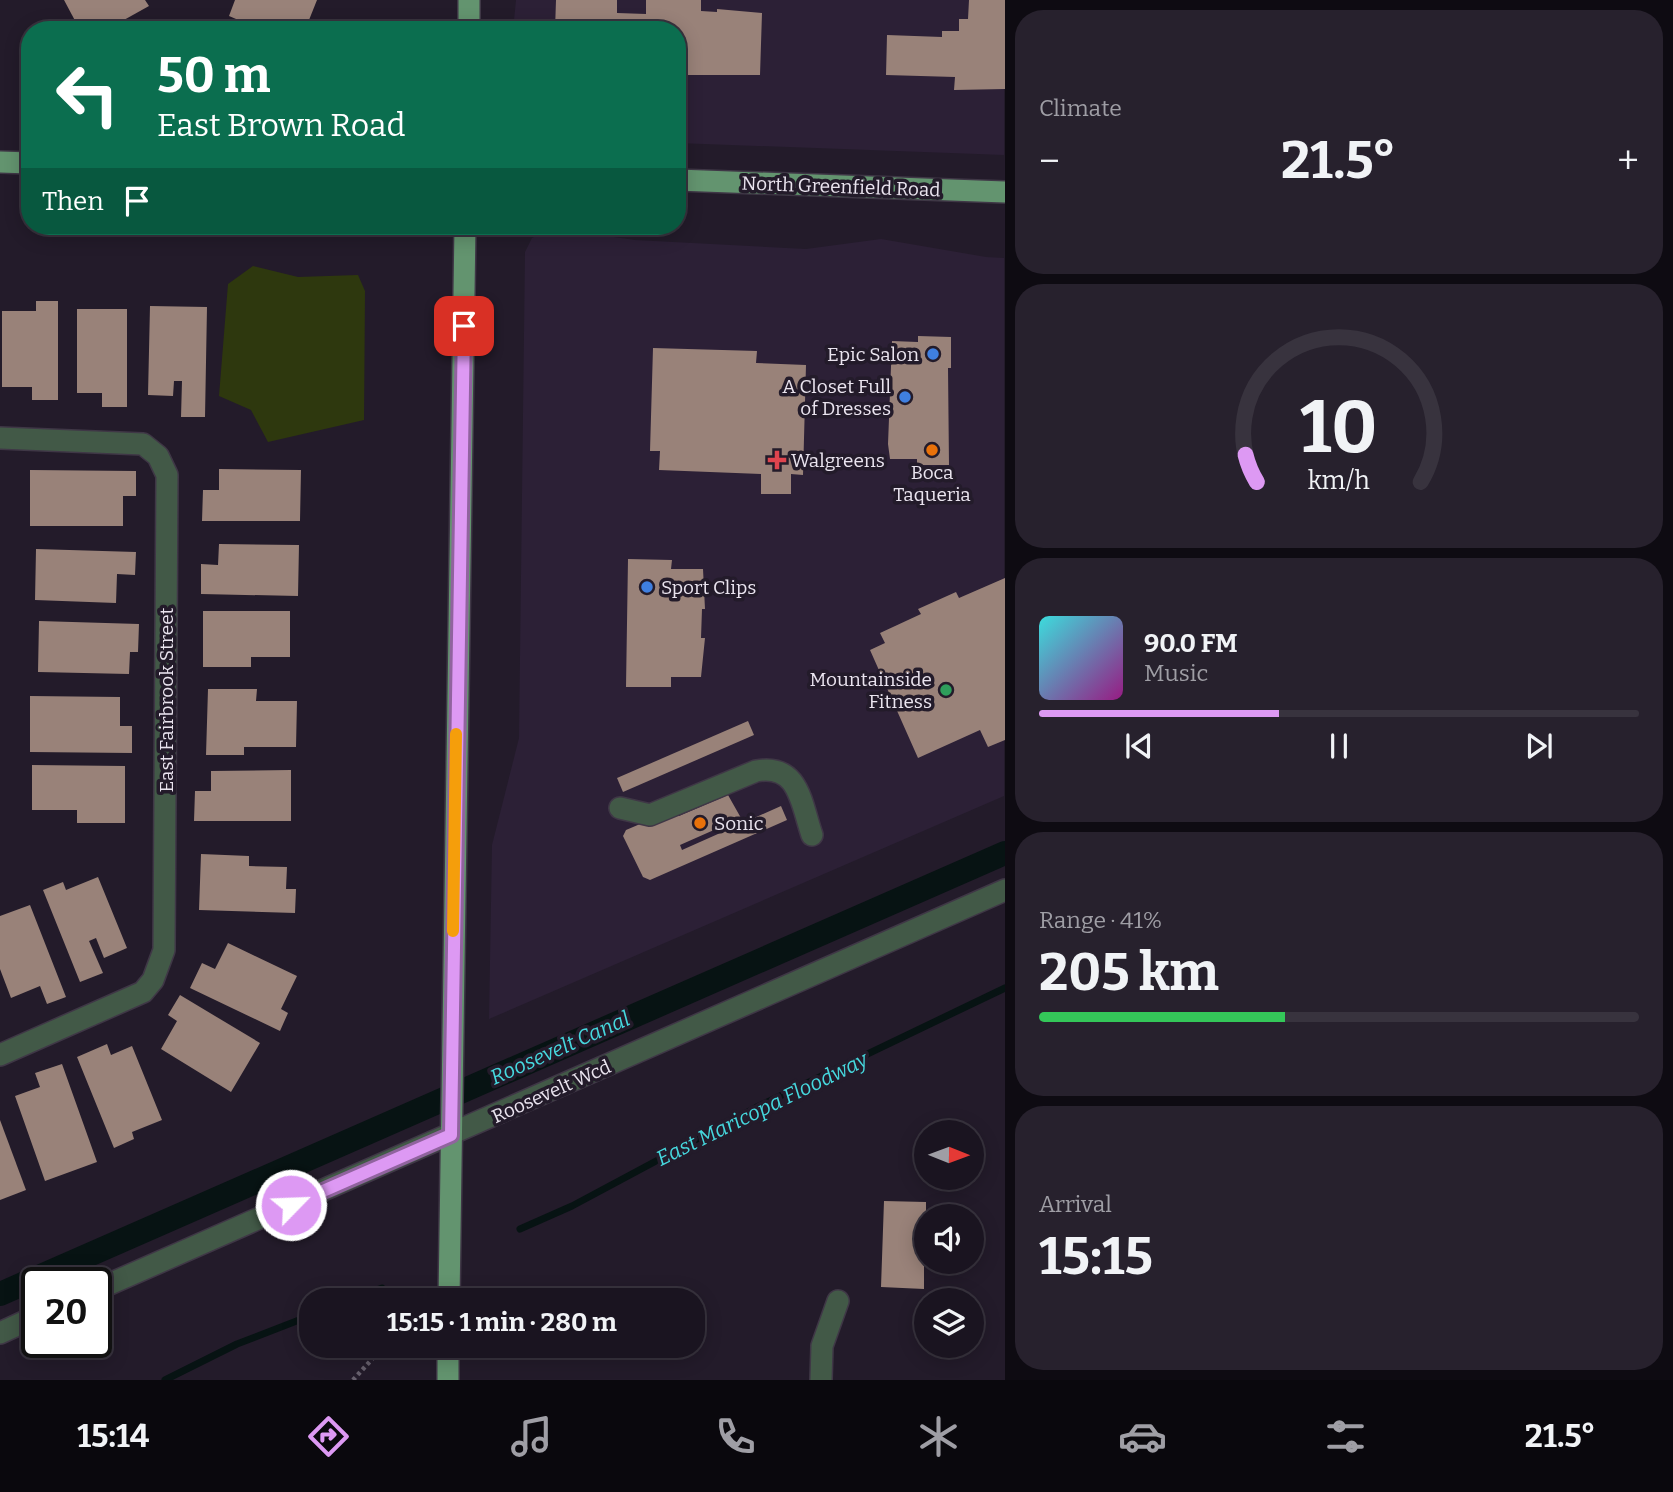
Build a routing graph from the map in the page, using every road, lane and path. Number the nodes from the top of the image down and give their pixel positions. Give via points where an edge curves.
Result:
1 (469, 0) edge
2 (468, 21) edge
3 (0, 162) edge
4 (21, 163) edge
5 (686, 180) edge
6 (1004, 192) edge
7 (465, 235) edge
8 (0, 438) edge
9 (620, 808) dead end
10 (812, 835) dead end
11 (1004, 890) edge
12 (0, 1055) edge
13 (451, 1135) junction
14 (112, 1283) edge
15 (449, 1288) edge
16 (838, 1301) dead end
17 (21, 1324) edge
18 (0, 1333) edge
19 (373, 1358) edge
20 (448, 1358) edge
21 (353, 1380) edge
22 (448, 1380) edge
23 (821, 1380) edge

1 - 2 main road
3 - 4 main road
5 - 6 main road, North Greenfield Road
7 - 13 main road
8 - 12 street, East Fairbrook Street via 143,444 158,456 167,475 164,950 153,980 143,992
9 - 10 street via 650,815 756,771 774,769 784,772 796,788
11 - 13 street, Roosevelt Wcd
13 - 14 street, Roosevelt Wcd
13 - 15 main road
16 - 23 street via 822,1346
17 - 18 street
19 - 21 path
20 - 22 main road

